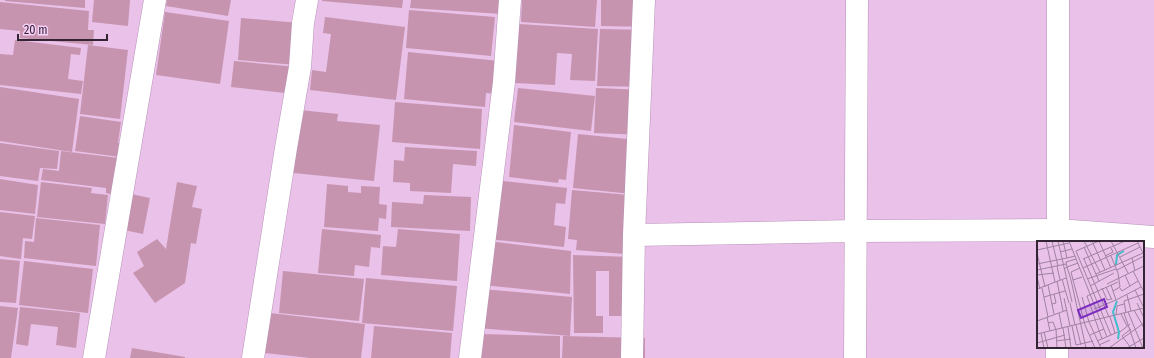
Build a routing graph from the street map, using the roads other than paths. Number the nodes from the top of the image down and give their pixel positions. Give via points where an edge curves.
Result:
1 (155, 0) edge
2 (307, 0) edge
3 (510, 0) edge
4 (644, 0) edge
5 (857, 0) edge
6 (1058, 0) edge
7 (856, 231) junction
8 (634, 235) junction
9 (1058, 236) edge
10 (1154, 236) edge
11 (94, 358) edge
12 (253, 358) edge
13 (470, 358) edge
14 (632, 358) edge
15 (855, 358) edge

1 - 11 street
2 - 12 street via 300,67
3 - 13 street via 504,82
4 - 8 street
5 - 7 street
6 - 9 street
7 - 8 street
7 - 9 street
7 - 15 street
8 - 14 street
9 - 10 street

